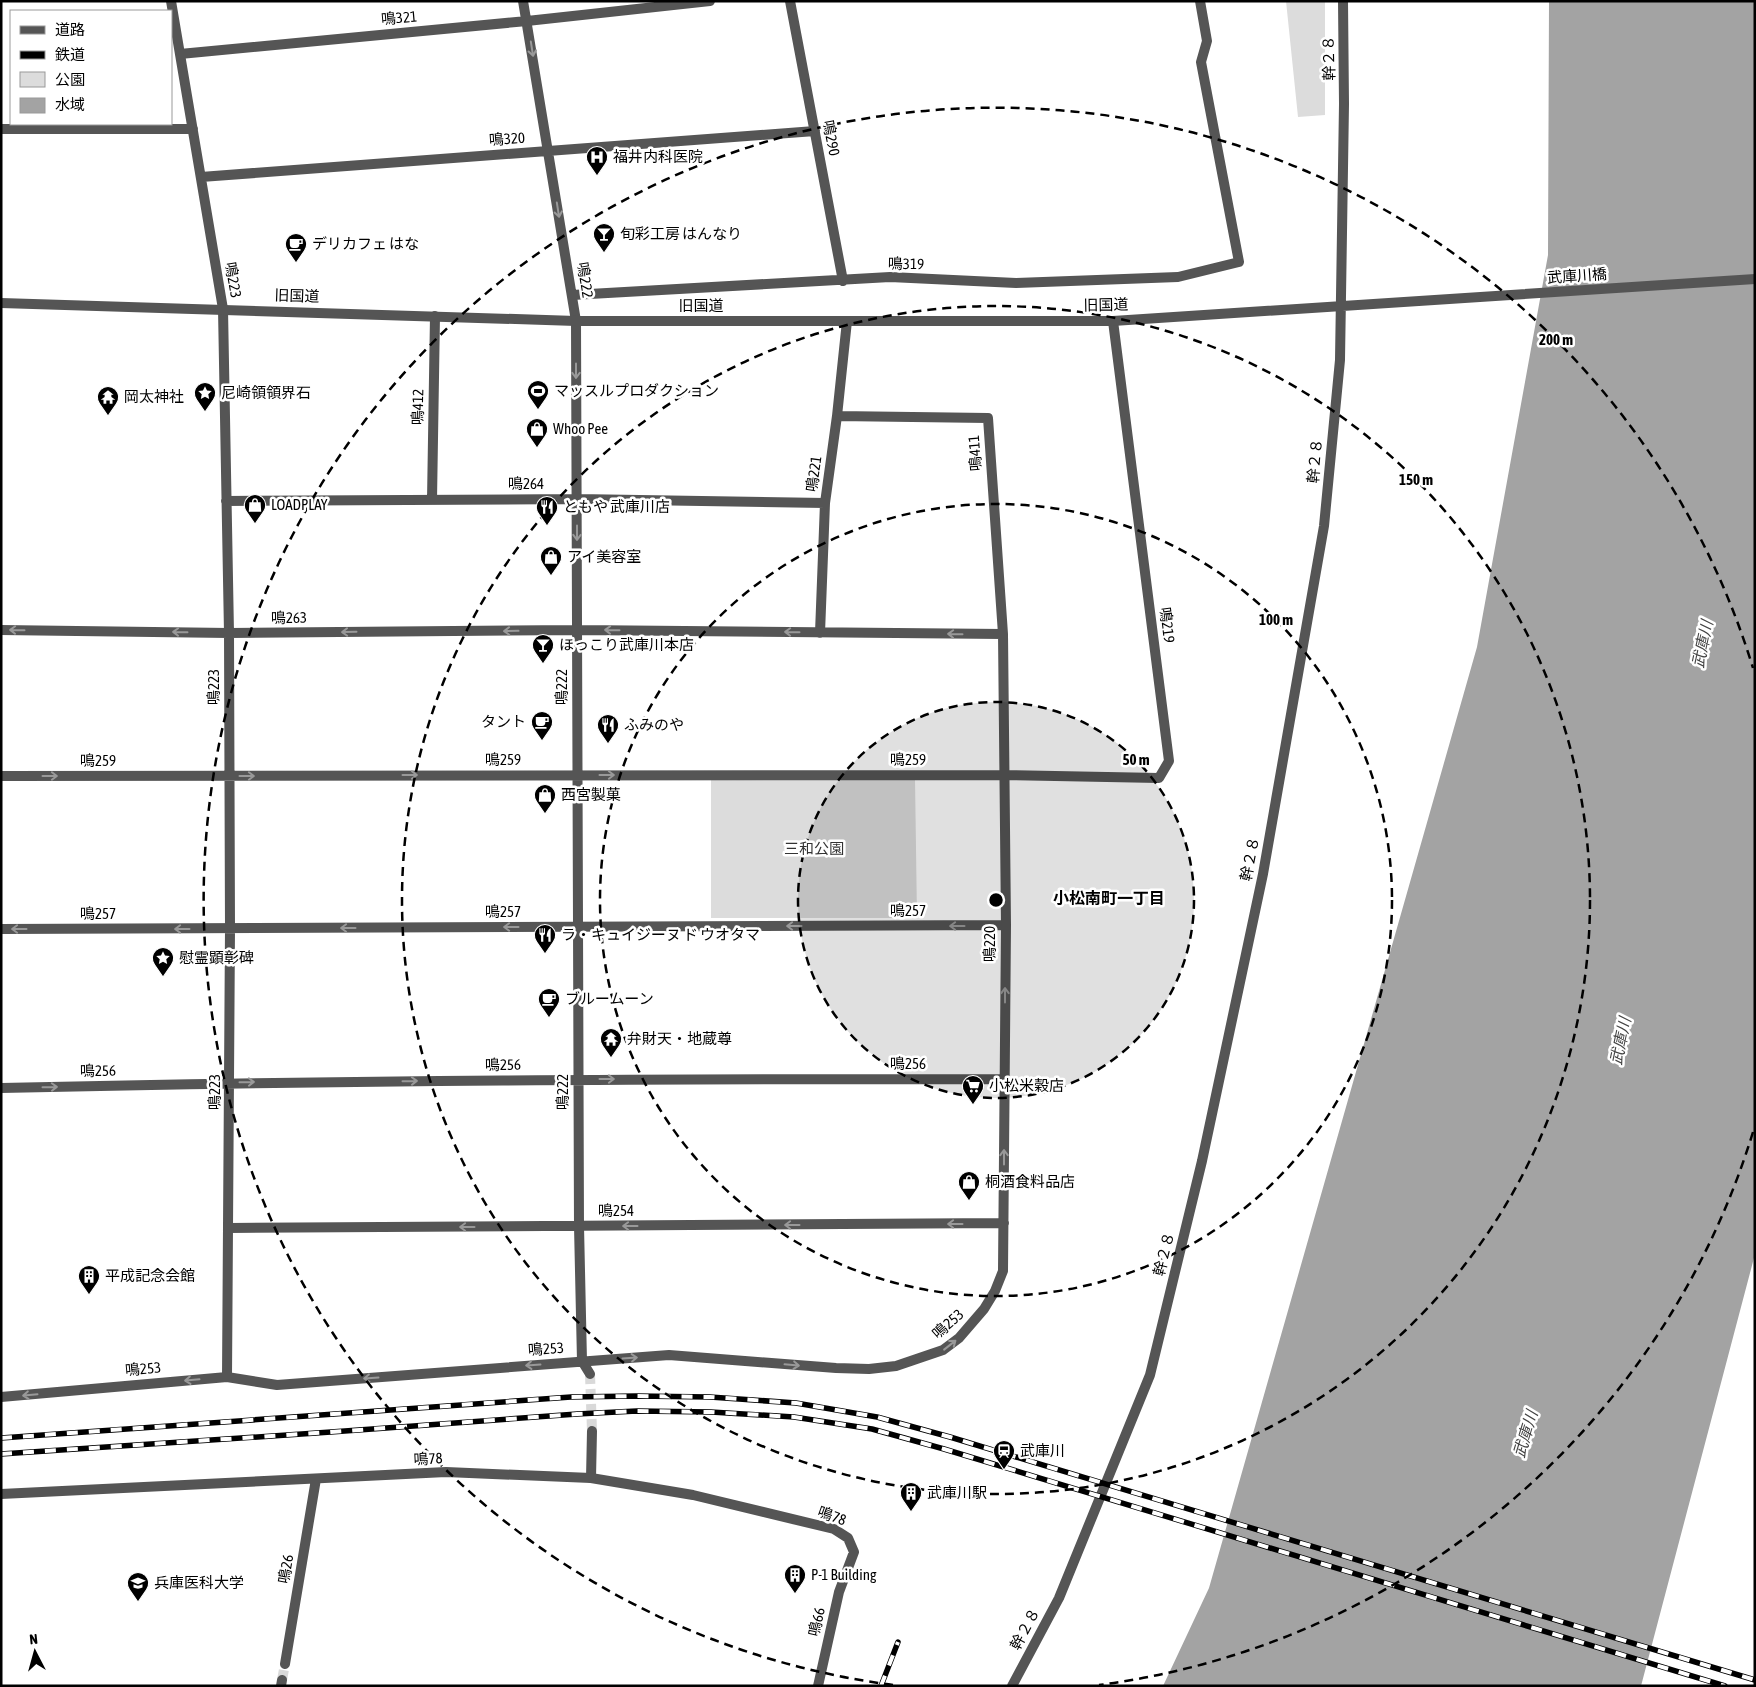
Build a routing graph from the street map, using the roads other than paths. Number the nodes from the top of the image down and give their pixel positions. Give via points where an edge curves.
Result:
1 (171, 1) edge
2 (523, 1) edge
3 (710, 1) edge
4 (790, 1) edge
5 (1200, 1) edge
6 (1343, 1) edge
7 (527, 21) junction
8 (180, 54) junction
9 (1, 129) edge
10 (193, 129) junction
11 (815, 131) junction
12 (548, 151) junction
13 (201, 178) junction
14 (1755, 279) edge
15 (843, 281) junction
16 (572, 295) junction
17 (1, 303) edge
18 (1401, 303) joint
19 (1340, 306) junction
20 (223, 309) junction
21 (435, 316) junction
22 (576, 320) junction
23 (847, 321) junction
24 (1114, 321) junction
25 (838, 416) junction
26 (577, 499) junction
27 (432, 500) junction
28 (226, 501) junction
29 (825, 503) junction
30 (1, 630) edge
31 (578, 630) junction
32 (820, 632) junction
33 (229, 633) junction
34 (1003, 634) junction
35 (577, 775) junction
36 (1005, 775) junction
37 (1, 776) edge
38 (230, 776) junction
39 (1006, 925) junction
40 (577, 927) junction
41 (1, 929) edge
42 (230, 929) junction
43 (578, 1079) junction
44 (1005, 1079) junction
45 (230, 1082) junction
46 (1, 1088) edge
47 (1004, 1223) junction
48 (578, 1226) junction
49 (229, 1228) junction
50 (582, 1361) junction
51 (590, 1374) tunnel mouth
52 (227, 1377) junction
53 (1, 1397) edge
54 (592, 1431) tunnel mouth
55 (591, 1478) junction
56 (316, 1480) junction
57 (1, 1494) edge
58 (848, 1538) joint
59 (285, 1664) tunnel mouth
60 (818, 1686) edge
61 (1012, 1686) edge

1 - 8 street, 鳴223
2 - 7 street, 鳴222
3 - 7 street, 鳴321
4 - 11 street, 鳴290
5 - 15 street, 鳴319 via 1207,41 1201,62 1239,262 1178,277 1016,283 890,277
6 - 19 street, 幹２８
7 - 8 street, 鳴321
7 -> 12 street, 鳴222
8 - 10 street, 鳴223
9 - 10 street
10 - 13 street, 鳴223
11 - 12 street, 鳴320
11 - 15 street, 鳴290
12 - 13 street, 鳴320
12 -> 16 street, 鳴222
13 - 20 street, 鳴223
14 - 18 street, 武庫川橋
15 - 16 street, 鳴319
16 - 22 street, 鳴222
17 - 20 street, 旧国道
18 - 19 street, 旧国道
19 - 24 street, 旧国道
19 - 61 street, 幹２８ via 1340,360 1324,526 1263,874 1202,1162 1150,1376 1059,1598
20 - 21 street, 旧国道
20 - 28 street, 鳴223
21 - 22 street, 旧国道
21 - 27 street, 鳴412
22 - 23 street, 旧国道
22 -> 26 street, 鳴222
23 - 24 street, 旧国道
23 - 25 street, 鳴221
24 - 36 street, 鳴219 via 1169,762 1159,778
25 - 29 street, 鳴221
25 - 34 street, 鳴411 via 988,418
26 - 27 street, 鳴264
26 - 29 street, 鳴264
26 -> 31 street, 鳴222
27 - 28 street, 鳴264
28 - 33 street, 鳴223
29 - 32 street, 鳴221
33 -> 30 street, 鳴263
32 -> 31 street, 鳴263
31 -> 33 street, 鳴263
31 - 35 street, 鳴222
34 -> 32 street, 鳴263
33 - 38 street, 鳴223
34 - 36 street, 鳴220
35 -> 36 street, 鳴259
38 -> 35 street, 鳴259
35 - 40 street, 鳴222
36 - 39 street, 鳴220
37 -> 38 street, 鳴259
38 - 42 street, 鳴223
39 -> 40 street, 鳴257
44 -> 39 street, 鳴220
40 -> 42 street, 鳴257
40 - 43 street, 鳴222
42 -> 41 street, 鳴257
42 - 45 street, 鳴223
43 -> 44 street, 鳴256
45 -> 43 street, 鳴256
43 - 48 street, 鳴222
47 -> 44 street, 鳴220
46 -> 45 street, 鳴256
45 - 49 street, 鳴223
47 -> 48 street, 鳴254
50 -> 47 street, 鳴253 via 669,1355 869,1369 896,1366 924,1357 943,1350 960,1338 995,1291 1003,1271
48 -> 49 street, 鳴254
48 - 50 street, 鳴222
49 - 52 street, 鳴223
50 - 51 street, 鳴222
50 -> 52 street, 鳴253 via 278,1385
52 -> 53 street, 鳴253
54 - 55 street
55 - 56 street, 鳴78 via 446,1472
55 - 58 street, 鳴78 via 692,1495 834,1529
56 - 57 street, 鳴78
56 - 59 street, 鳴26
58 - 60 street, 鳴66 via 854,1552 839,1592

